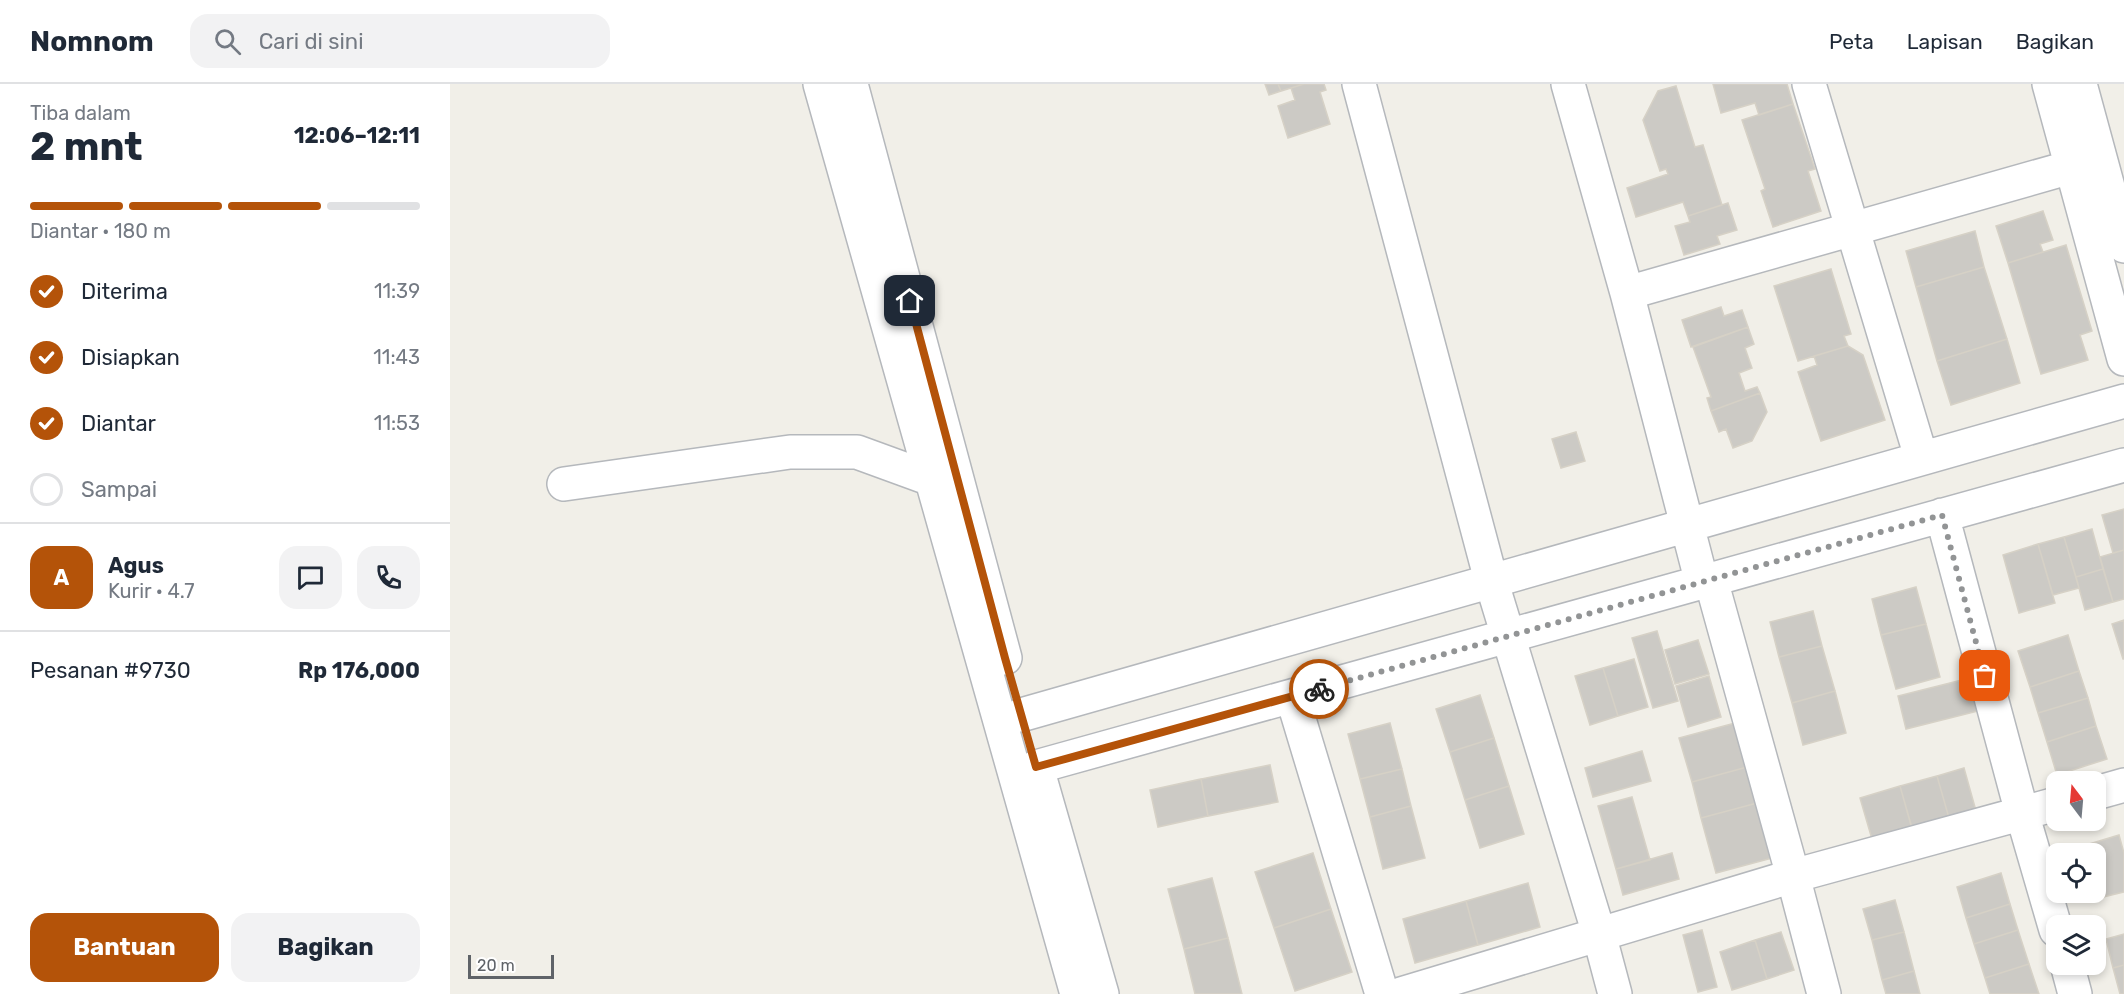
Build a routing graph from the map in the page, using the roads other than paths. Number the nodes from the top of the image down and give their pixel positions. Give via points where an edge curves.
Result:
1 (820, 84) edge
2 (851, 84) edge
3 (1359, 84) edge
4 (1568, 84) edge
5 (1809, 84) edge
6 (2049, 84) edge
7 (2080, 84) edge
8 (2099, 157) edge
9 (1852, 228) junction
10 (2124, 246) edge
11 (1627, 292) junction
12 (2124, 359) edge
13 (2124, 401) edge
14 (1921, 457) junction
15 (2124, 465) edge
16 (931, 479) junction
17 (564, 484) dead end
18 (1942, 515) junction
19 (1687, 527) junction
20 (1491, 580) junction
21 (1706, 581) junction
22 (1508, 635) junction
23 (1292, 696) junction
24 (1022, 715) junction
25 (1036, 767) junction
26 (2124, 785) edge
27 (2106, 790) edge
28 (2046, 807) edge
29 (2022, 813) junction
30 (1793, 876) junction
31 (2052, 915) edge
32 (1599, 934) junction
33 (2070, 975) edge
34 (1077, 994) edge
35 (1102, 994) edge
36 (1382, 994) edge
37 (1401, 994) edge
38 (1615, 994) edge
39 (1824, 994) edge
40 (2075, 994) edge

1 - 16 street
2 - 24 street
3 - 20 street
4 - 11 street
5 - 9 street
6 - 8 street
7 - 8 street
8 - 9 street
8 - 10 street
8 - 12 street
9 - 11 street
9 - 14 street
11 - 19 street
13 - 14 street
14 - 19 street
15 - 18 street
16 - 17 street via 857,452 790,453
16 - 34 street
18 - 21 street
18 - 29 street
19 - 20 street
19 - 21 street
20 - 22 street
20 - 24 street
21 - 22 street
21 - 30 street
22 - 23 street
22 - 32 street
23 - 25 street
23 - 36 street
24 - 25 street
25 - 35 street
26 - 27 street
28 - 29 street
29 - 30 street
29 - 31 street
30 - 32 street
30 - 39 street
32 - 37 street
32 - 38 street
33 - 40 street

